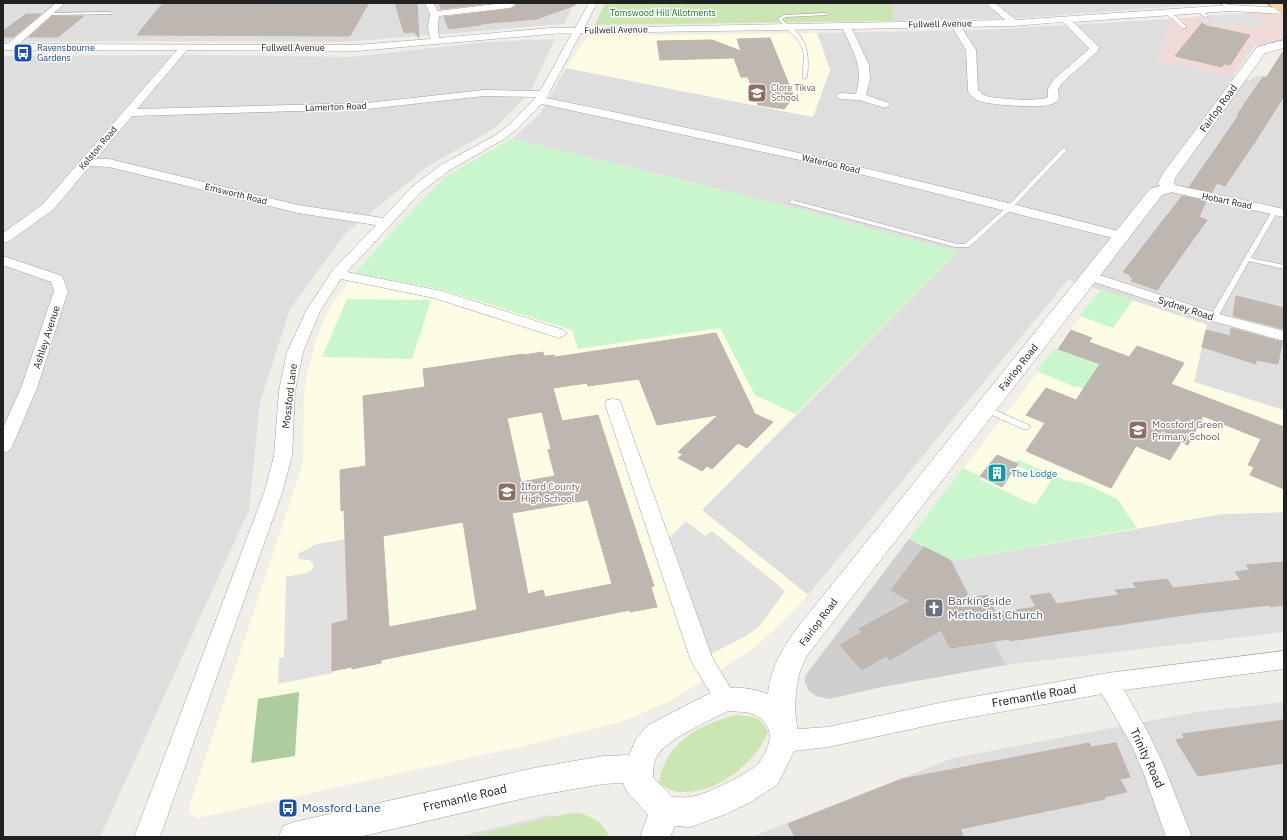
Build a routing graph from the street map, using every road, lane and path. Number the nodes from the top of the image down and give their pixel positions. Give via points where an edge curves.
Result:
1 (62, 3) edge
2 (429, 3) edge
3 (593, 3) edge
4 (990, 3) edge
5 (1253, 3) edge
6 (1273, 3) edge
7 (494, 5) edge
8 (510, 5) dead end
9 (1226, 5) edge
10 (1198, 10) junction
11 (1284, 10) edge
12 (1166, 12) junction
13 (110, 13) dead end
14 (50, 14) junction
15 (435, 14) junction
16 (825, 14) dead end
17 (1207, 16) dead end
18 (1065, 19) junction
19 (1014, 23) junction
20 (955, 24) junction
21 (846, 26) junction
22 (789, 27) junction
23 (1184, 27) dead end
24 (579, 30) junction
25 (435, 42) junction
26 (1284, 44) edge
27 (7, 47) edge
28 (185, 47) junction
29 (805, 78) dead end
30 (840, 96) dead end
31 (542, 97) junction
32 (860, 97) junction
33 (885, 104) dead end
34 (127, 113) junction
35 (1064, 150) dead end
36 (87, 162) junction
37 (1170, 188) junction
38 (792, 202) dead end
39 (1010, 207) junction
40 (1280, 212) edge
41 (386, 222) junction
42 (1121, 236) junction
43 (3, 239) edge
44 (1248, 258) junction
45 (3, 260) edge
46 (1284, 266) edge
47 (337, 274) junction
48 (1090, 276) junction
49 (1214, 317) junction
50 (559, 333) dead end
51 (1284, 336) edge
52 (613, 404) dead end
53 (985, 408) junction
54 (1026, 427) dead end
55 (3, 447) edge
56 (1284, 660) edge
57 (1108, 683) junction
58 (726, 700) junction
59 (783, 731) junction
60 (638, 768) junction
61 (660, 824) edge
62 (147, 837) edge
63 (294, 837) edge
64 (1179, 837) edge

1 - 14 street
2 - 15 street
3 - 24 street, Mossford Lane
4 - 19 street
5 - 9 street, Fullwell Avenue
6 - 11 main road
7 - 8 street
7 - 15 street
9 - 10 street, Fullwell Avenue
9 - 11 street, Fullwell Avenue
10 - 12 street, Fullwell Avenue
10 - 17 lane
12 - 18 street, Fullwell Avenue
12 - 23 lane
13 - 14 lane
14 - 27 street
15 - 25 street
16 - 22 lane via 780,18
18 - 19 street, Fullwell Avenue
18 - 20 street via 1094,47 1093,51 1058,81 1053,89 1054,98 1049,102 1038,103 995,101 981,98 973,91 971,50
19 - 20 street, Fullwell Avenue
20 - 21 street, Fullwell Avenue
21 - 22 street, Fullwell Avenue
21 - 32 street via 864,65 865,79
22 - 24 street, Fullwell Avenue
22 - 29 lane via 799,36 807,54
24 - 25 street, Fullwell Avenue
24 - 31 street, Mossford Lane
25 - 28 street, Fullwell Avenue via 357,48
26 - 37 street, Fairlop Road via 1261,50 1167,178 1166,183
27 - 28 street, Fullwell Avenue
28 - 34 street, Kelston Road
30 - 32 street
31 - 34 street, Lamerton Road via 484,93 367,106
31 - 39 street, Waterloo Road
31 - 41 street, Mossford Lane via 500,137 446,167 417,189
32 - 33 street
34 - 36 street, Kelston Road
35 - 39 lane
36 - 41 street, Emsworth Road via 109,162 298,209
36 - 43 street, Kelston Road via 48,206
37 - 40 street, Hobart Road
37 - 42 street, Fairlop Road via 1156,192
38 - 39 lane via 957,246 967,246
39 - 42 street, Waterloo Road
40 - 44 lane
41 - 47 street, Mossford Lane
42 - 48 street, Fairlop Road
44 - 46 lane
44 - 49 lane
45 - 55 street, Ashley Avenue via 57,279 61,291 29,388
47 - 50 street via 437,294
47 - 62 street, Mossford Lane via 313,311 294,352 287,391 283,456 273,493
48 - 49 street, Sydney Road
48 - 53 street, Fairlop Road
49 - 51 street, Sydney Road
52 - 58 street via 702,660
53 - 54 lane
53 - 59 street, Fairlop Road via 829,607 791,660 784,677 782,694
56 - 57 street, Fremantle Road
57 - 59 street, Fremantle Road via 944,712 828,737
57 - 64 street, Trinity Road via 1140,739
58 - 59 street via 749,700 763,704
58 - 60 street via 658,734 646,748
59 - 61 street via 768,774 715,804
60 - 61 street via 638,783
60 - 63 street, Fremantle Road via 603,770 534,782

